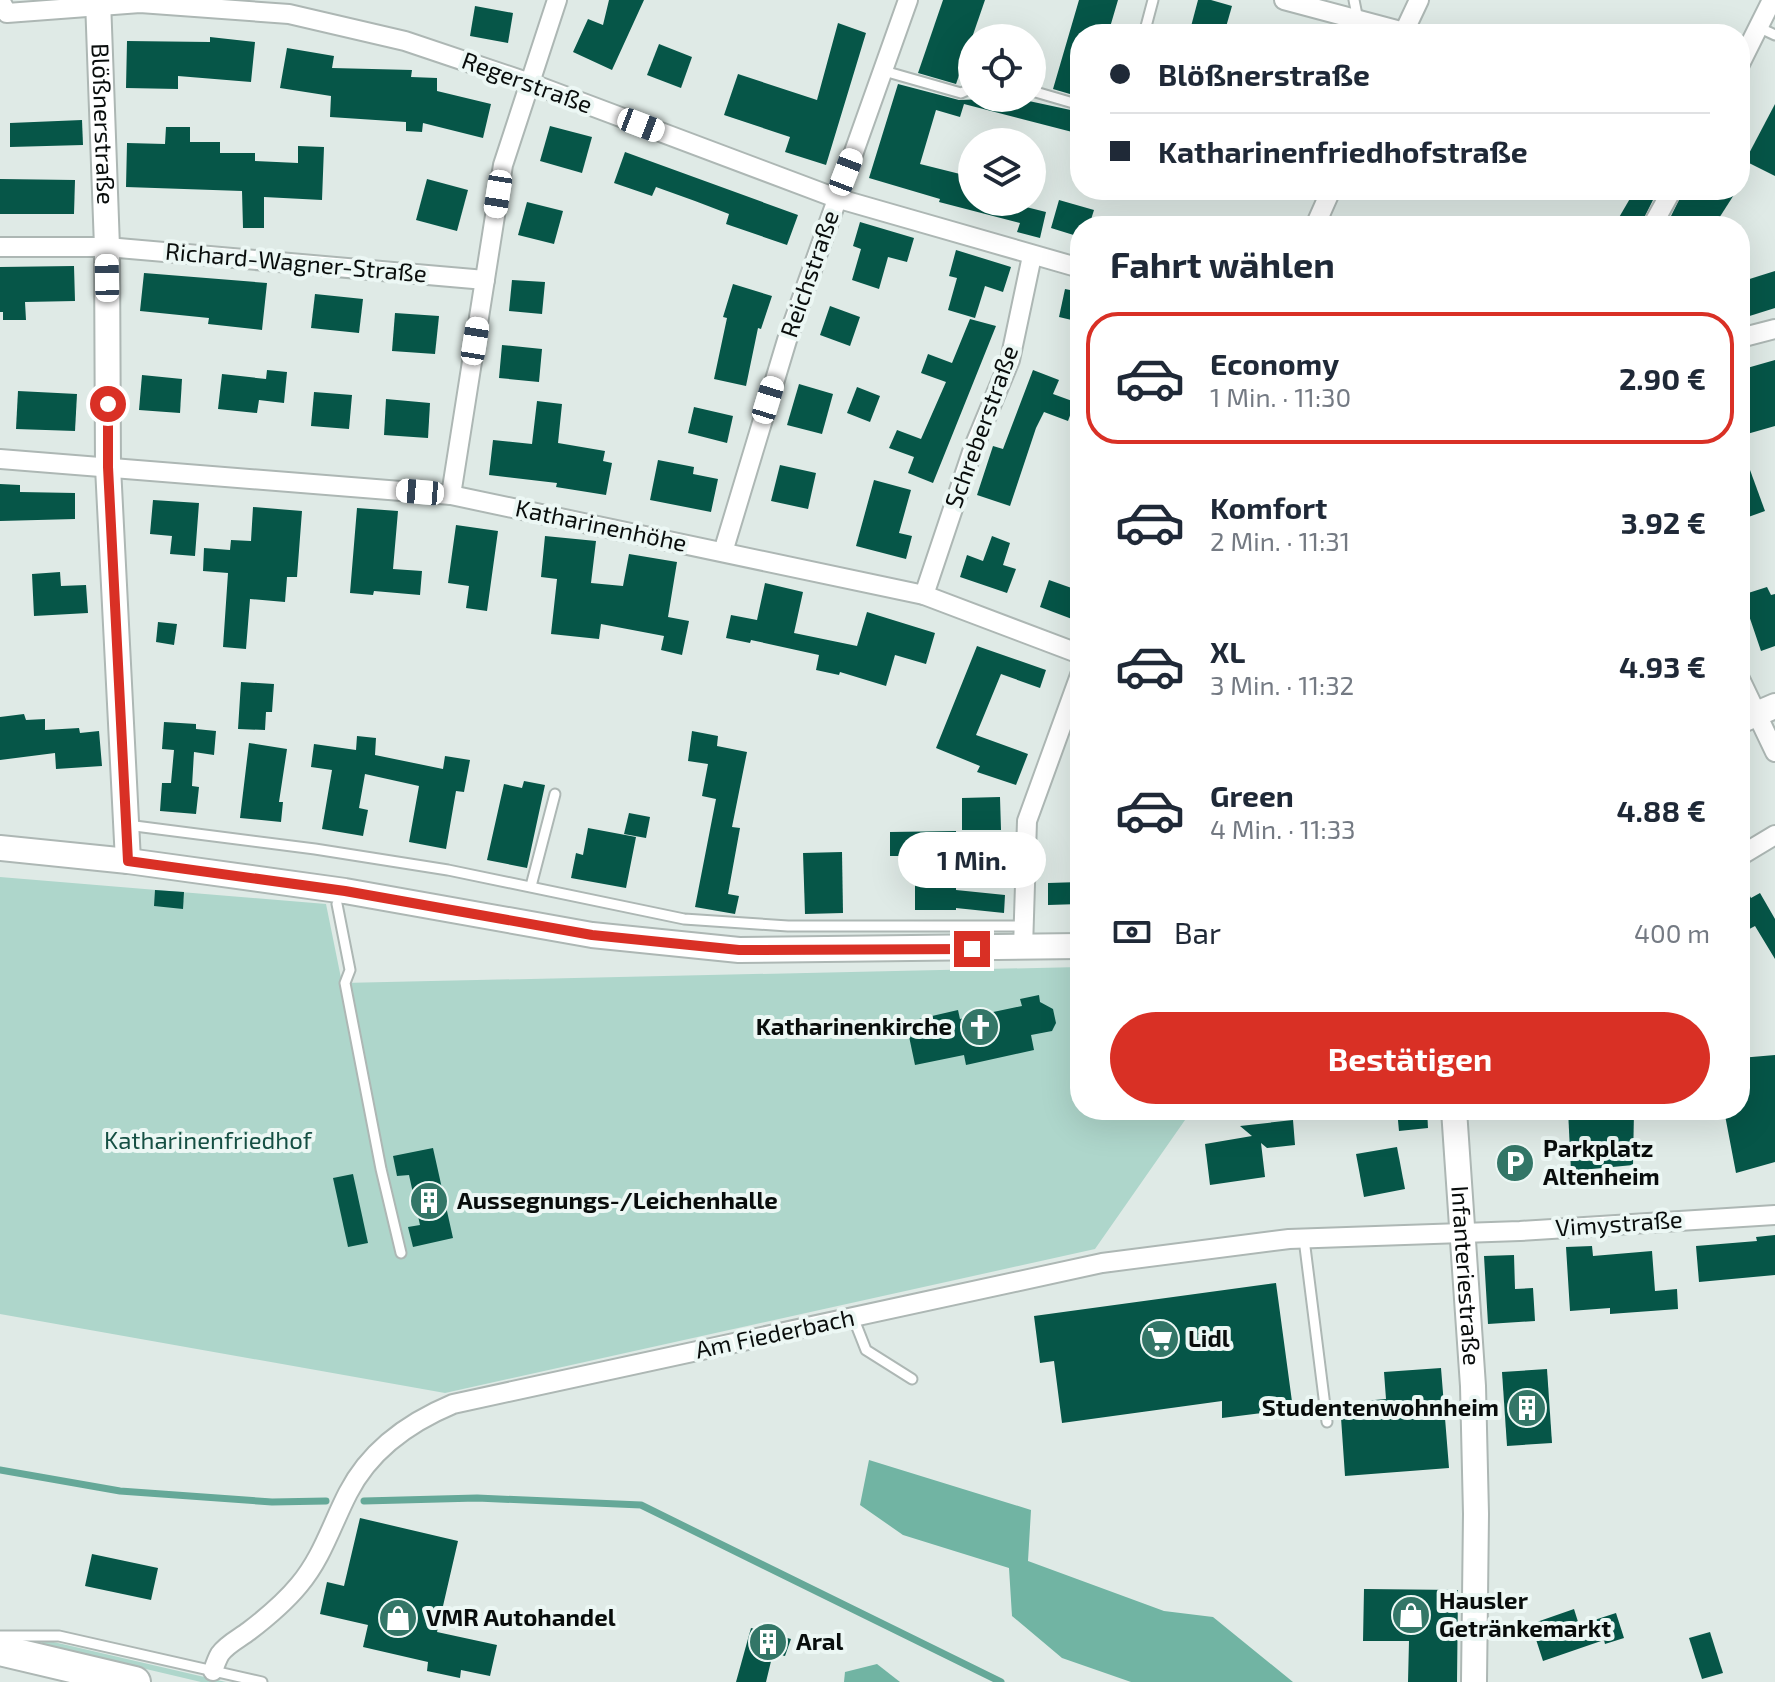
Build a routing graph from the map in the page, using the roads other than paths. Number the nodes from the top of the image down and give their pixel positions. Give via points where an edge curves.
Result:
1 (0, 0) edge
2 (557, 0) edge
3 (908, 0) edge
4 (1153, 0) edge
5 (1284, 0) edge
6 (1354, 0) edge
7 (1419, 0) edge
8 (1772, 0) edge
9 (98, 3) edge
10 (1358, 20) junction
11 (1147, 24) edge
12 (1372, 24) edge
13 (1407, 24) edge
14 (1767, 32) edge
15 (1750, 52) edge
16 (884, 71) junction
17 (530, 83) junction
18 (958, 92) edge
19 (1046, 95) edge
20 (1070, 102) edge
21 (836, 198) junction
22 (0, 247) edge
23 (107, 247) junction
24 (1032, 256) junction
25 (1070, 266) edge
26 (485, 280) junction
27 (1775, 329) edge
28 (1750, 335) edge
29 (0, 459) edge
30 (108, 467) junction
31 (451, 495) junction
32 (723, 552) junction
33 (924, 595) junction
34 (1070, 650) edge
35 (1070, 703) edge
36 (1757, 713) edge
37 (1775, 752) edge
38 (555, 794) dead end
39 (126, 825) junction
40 (1775, 835) edge
41 (0, 848) edge
42 (1750, 850) edge
43 (128, 861) junction
44 (531, 886) junction
45 (337, 904) dead end
46 (1023, 937) junction
47 (1070, 944) edge
48 (1455, 1120) edge
49 (1775, 1215) edge
50 (1464, 1232) junction
51 (1304, 1239) junction
52 (401, 1253) dead end
53 (853, 1317) junction
54 (912, 1379) dead end
55 (1327, 1422) dead end
56 (0, 1636) edge
57 (0, 1650) edge
58 (213, 1671) junction
59 (135, 1682) edge
60 (262, 1682) edge
61 (1474, 1682) edge

1 - 9 street, Regerstraße via 7,13
2 - 17 street
3 - 16 street, Reichstraße
4 - 11 lane
5 - 10 street
6 - 10 lane
7 - 13 street
8 - 14 street
9 - 17 street, Regerstraße via 289,14 405,41
9 - 23 street, Blößnerstraße
10 - 12 street
14 - 15 street
16 - 18 lane
16 - 21 street, Reichstraße
17 - 21 street, Regerstraße
17 - 26 street via 503,165
19 - 20 lane
21 - 24 street, Regerstraße
21 - 32 street, Reichstraße
22 - 23 street
23 - 26 street, Richard-Wagner-Straße
23 - 30 street, Blößnerstraße
24 - 25 street, Regerstraße
24 - 33 street, Schreberstraße via 1010,360 973,449
26 - 31 street
27 - 28 street
29 - 30 street
30 - 31 street, Katharinenhöhe
30 - 39 street, Blößnerstraße
31 - 32 street, Katharinenhöhe
32 - 33 street, Katharinenhöhe
33 - 34 street, Katharinenhöhe
35 - 46 street via 1027,821
36 - 37 street
38 - 44 lane
39 - 43 street, Blößnerstraße
39 - 44 lane via 315,849
40 - 42 street
41 - 43 street
43 - 46 street via 345,891 592,935 739,950
44 - 46 lane via 684,919
45 - 52 lane via 350,970 345,983
46 - 47 street
48 - 50 street, Infanteriestraße
49 - 50 street, Vimystraße
50 - 51 street, Am Fiederbach
50 - 61 street, Infanteriestraße via 1476,1514
51 - 53 street, Am Fiederbach via 1102,1263
51 - 55 lane
53 - 54 lane via 866,1350
53 - 58 street, Am Fiederbach via 453,1404 422,1417 366,1466 299,1585 225,1649
56 - 58 lane via 59,1636
57 - 59 main road
58 - 60 lane

